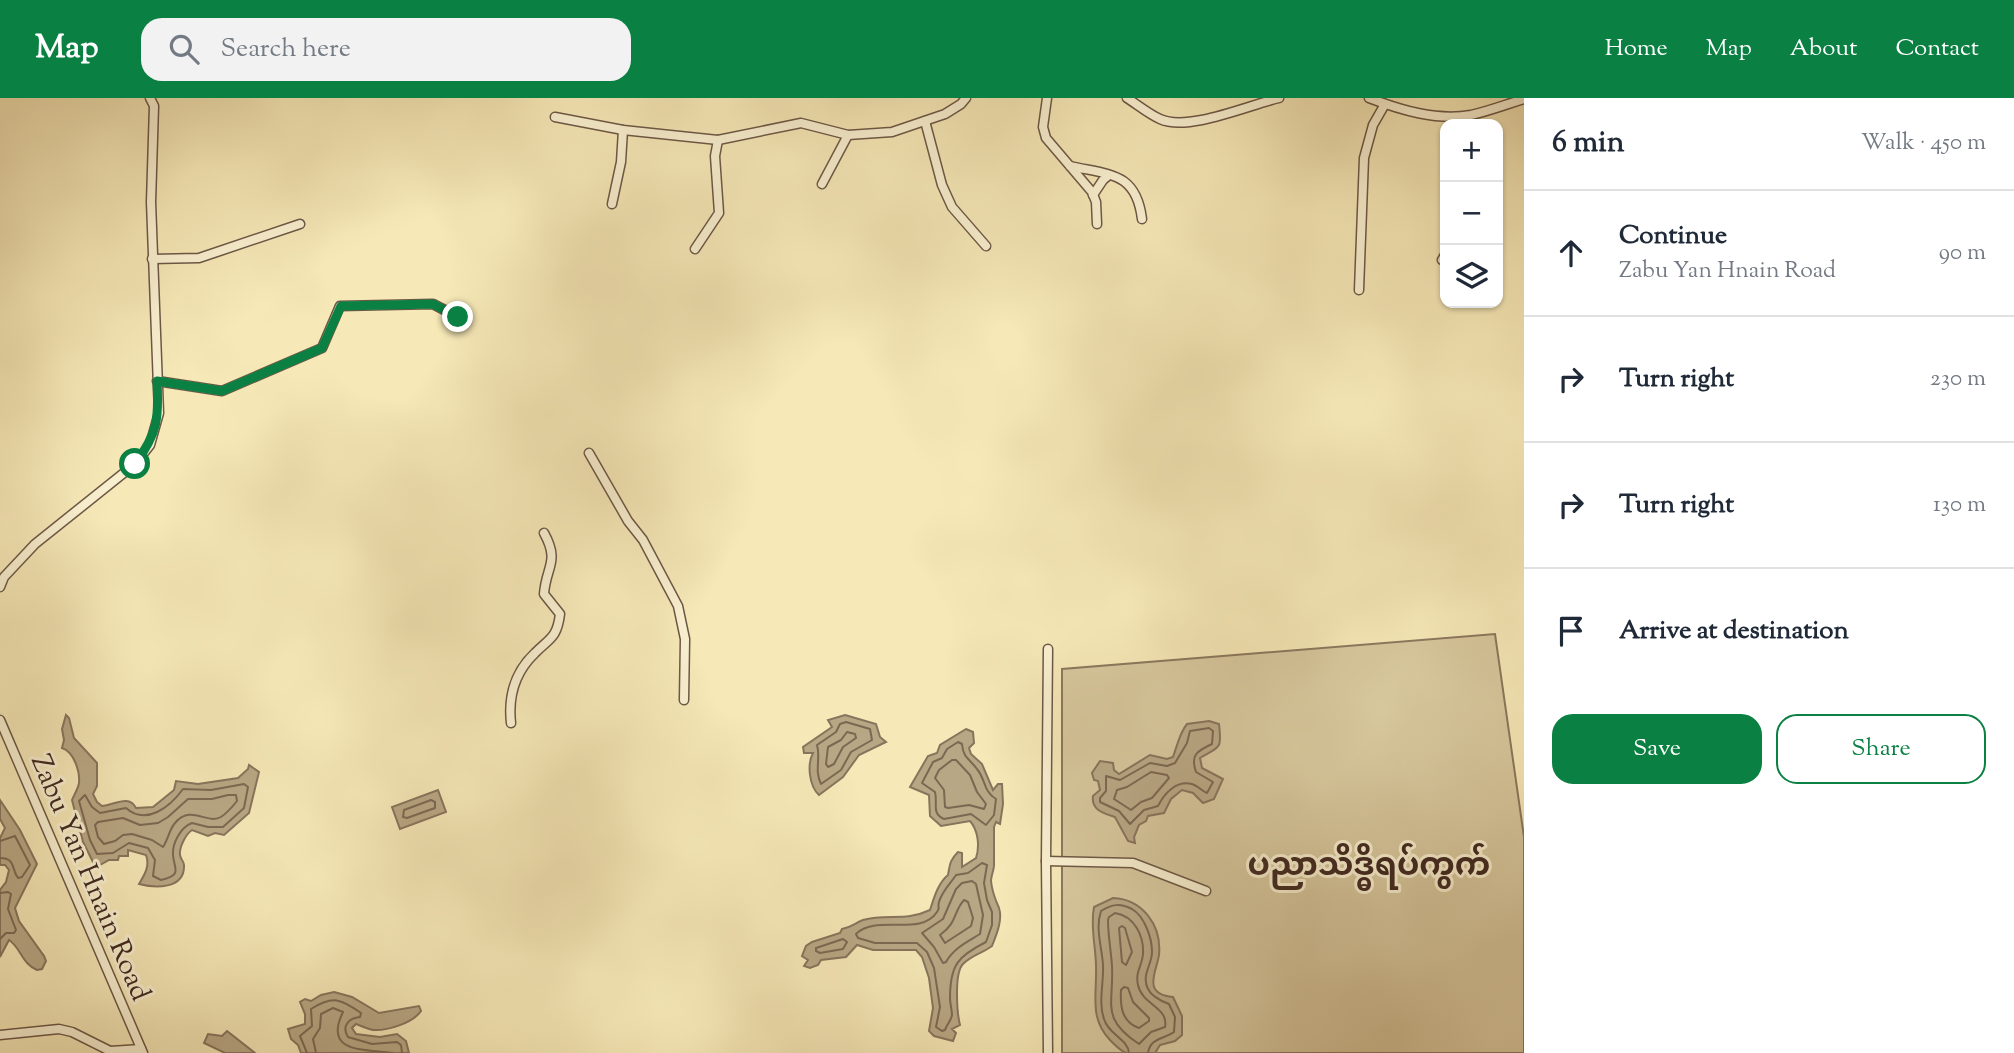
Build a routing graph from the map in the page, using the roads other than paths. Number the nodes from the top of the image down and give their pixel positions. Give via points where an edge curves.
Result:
1 (149, 98) edge
2 (966, 98) edge
3 (1047, 98) edge
4 (1127, 98) edge
5 (1279, 98) edge
6 (1369, 98) edge
7 (1267, 99) edge
8 (1524, 99) edge
9 (1385, 104) junction
10 (555, 117) dead end
11 (1451, 119) edge
12 (1460, 119) edge
13 (925, 121) junction
14 (623, 131) junction
15 (848, 135) junction
16 (718, 139) junction
17 (1070, 166) junction
18 (1109, 175) junction
19 (822, 184) dead end
20 (1093, 195) junction
21 (612, 204) dead end
22 (1142, 219) dead end
23 (300, 224) dead end
24 (1097, 224) dead end
25 (986, 246) dead end
26 (695, 249) dead end
27 (152, 259) junction
28 (1359, 290) dead end
29 (458, 317) dead end
30 (157, 381) junction
31 (589, 453) dead end
32 (544, 533) dead end
33 (0, 587) edge
34 (1048, 649) dead end
35 (684, 699) dead end
36 (0, 720) edge
37 (511, 723) dead end
38 (1046, 861) junction
39 (1206, 891) dead end
40 (0, 1035) edge
41 (142, 1051) edge
42 (1048, 1053) edge

1 - 27 street via 153,106
2 - 13 street via 945,114
3 - 17 street via 1046,138
4 - 7 street via 1176,124
5 - 7 street
6 - 9 street
8 - 12 street
9 - 11 street
9 - 28 street via 1373,125 1364,158
10 - 14 street
13 - 15 street via 892,132
13 - 25 street via 952,207
14 - 16 street
14 - 21 street
15 - 16 street via 801,123
15 - 19 street
16 - 26 street via 719,213
17 - 18 street
17 - 20 street
18 - 20 street
18 - 22 street via 1130,186
20 - 24 street
23 - 27 street via 199,258
27 - 30 street
29 - 30 street via 433,304 341,306 322,348 222,391
30 - 33 street via 159,413 150,445 135,464 35,544
31 - 35 street via 678,606 685,639
32 - 37 street via 553,559 544,594 560,614 559,623 550,642 515,679
34 - 38 street
36 - 41 street, Zabu Yan Hnain Road
38 - 39 street via 1133,863
38 - 42 street
40 - 41 street via 59,1029 110,1051

